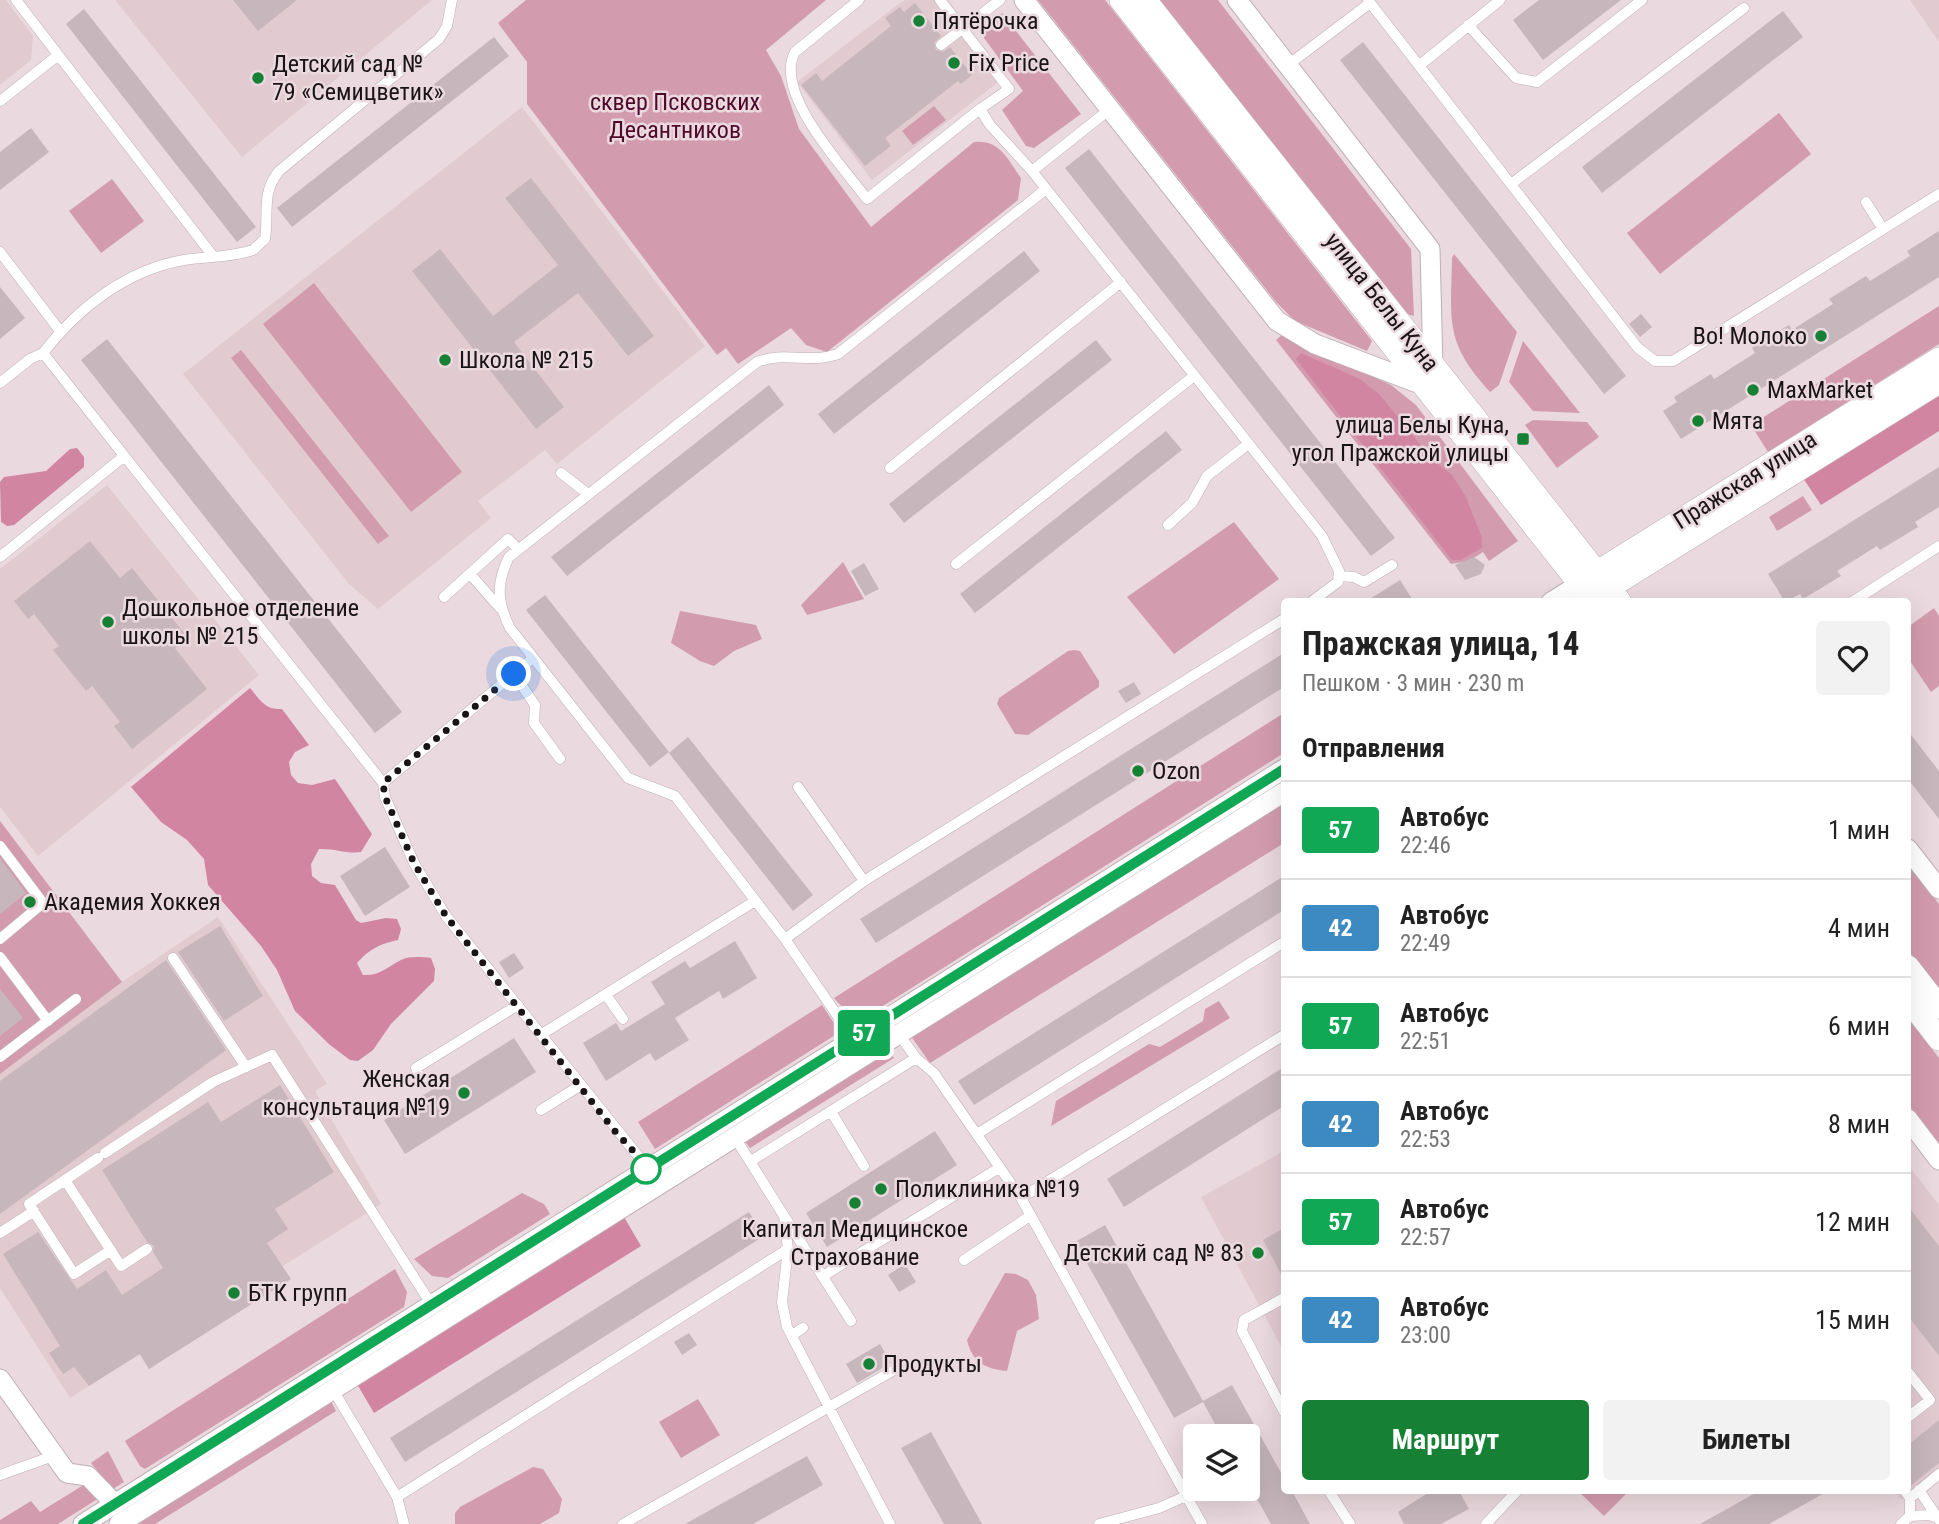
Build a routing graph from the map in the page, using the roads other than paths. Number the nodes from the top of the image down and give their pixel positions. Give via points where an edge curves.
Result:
1 (16, 0) edge
2 (32, 0) edge
3 (452, 0) edge
4 (859, 0) edge
5 (940, 0) edge
6 (1000, 0) edge
7 (1024, 0) edge
8 (1121, 0) edge
9 (1145, 0) edge
10 (1237, 0) edge
11 (1500, 0) edge
12 (1642, 0) edge
13 (1369, 2) edge
14 (1744, 8) dead end
15 (26, 12) junction
16 (1468, 25) junction
17 (962, 29) junction
18 (941, 45) dead end
19 (57, 56) junction
20 (1288, 65) junction
21 (1420, 65) junction
22 (0, 101) edge
23 (980, 109) junction
24 (1110, 109) junction
25 (1032, 171) junction
26 (1511, 184) junction
27 (1046, 189) junction
28 (1939, 194) edge
29 (1866, 202) dead end
30 (1883, 229) junction
31 (0, 252) edge
32 (213, 256) junction
33 (1121, 282) junction
34 (60, 331) junction
35 (43, 354) junction
36 (1939, 359) edge
37 (1194, 376) junction
38 (1428, 376) junction
39 (1939, 382) edge
40 (0, 383) edge
41 (1247, 445) junction
42 (123, 457) junction
43 (890, 468) dead end
44 (561, 473) dead end
45 (588, 494) junction
46 (1192, 503) junction
47 (1202, 511) dead end
48 (1168, 525) dead end
49 (1939, 546) edge
50 (518, 549) junction
51 (0, 556) edge
52 (956, 564) dead end
53 (1391, 565) dead end
54 (470, 574) junction
55 (1339, 576) junction
56 (1597, 592) edge
57 (444, 597) dead end
58 (1316, 598) edge
59 (1569, 598) edge
60 (1858, 598) edge
61 (500, 608) junction
62 (1281, 621) edge
63 (533, 658) junction
64 (514, 674) junction
65 (560, 759) dead end
66 (1281, 771) edge
67 (383, 783) junction
68 (798, 787) dead end
69 (1281, 794) edge
70 (0, 846) edge
71 (1911, 853) edge
72 (864, 881) junction
73 (1939, 889) edge
74 (755, 901) junction
75 (0, 939) edge
76 (785, 939) junction
77 (1281, 944) edge
78 (0, 957) edge
79 (173, 958) dead end
80 (1911, 971) edge
81 (606, 995) junction
82 (76, 999) dead end
83 (1911, 1003) edge
84 (518, 1005) junction
85 (1939, 1007) edge
86 (889, 1018) junction
87 (622, 1019) dead end
88 (48, 1021) junction
89 (542, 1034) junction
90 (899, 1035) junction
91 (1281, 1037) edge
92 (854, 1039) junction
93 (1939, 1039) edge
94 (865, 1056) junction
95 (0, 1057) edge
96 (916, 1058) junction
97 (246, 1067) junction
98 (422, 1083) dead end
99 (581, 1085) junction
100 (541, 1110) dead end
101 (832, 1113) junction
102 (1911, 1123) edge
103 (730, 1128) junction
104 (977, 1134) junction
105 (1939, 1160) edge
106 (751, 1161) junction
107 (864, 1166) dead end
108 (999, 1168) junction
109 (654, 1177) junction
110 (65, 1180) junction
111 (1021, 1198) junction
112 (34, 1211) junction
113 (784, 1216) junction
114 (1030, 1216) junction
115 (0, 1233) edge
116 (146, 1249) dead end
117 (788, 1250) junction
118 (111, 1251) junction
119 (964, 1259) dead end
120 (823, 1276) junction
121 (1281, 1300) edge
122 (436, 1313) junction
123 (851, 1321) dead end
124 (674, 1322) junction
125 (803, 1328) dead end
126 (681, 1332) dead end
127 (792, 1335) junction
128 (896, 1369) dead end
129 (1911, 1374) edge
130 (0, 1379) edge
131 (328, 1381) junction
132 (1934, 1397) edge
133 (828, 1406) junction
134 (1281, 1406) edge
135 (1911, 1415) edge
136 (53, 1456) junction
137 (0, 1475) edge
138 (1939, 1475) edge
139 (1919, 1490) junction
140 (1183, 1491) edge
141 (1911, 1493) edge
142 (1331, 1494) edge
143 (1514, 1494) edge
144 (1908, 1494) edge
145 (397, 1497) junction
146 (1183, 1497) edge
147 (1189, 1501) edge
148 (119, 1516) edge
149 (1910, 1516) junction
150 (1939, 1519) edge
151 (83, 1524) edge
152 (404, 1524) edge
153 (622, 1524) edge
154 (890, 1524) edge
155 (1099, 1524) edge
156 (1202, 1524) edge
157 (1350, 1524) edge
158 (1486, 1524) edge
159 (1901, 1524) edge

1 - 15 lane
2 - 15 lane
3 - 32 lane via 439,39 274,177 266,195 265,239 253,250
4 - 23 lane via 795,52 789,63 809,123 867,199
5 - 17 lane
6 - 17 lane
7 - 24 street
8 - 38 street, улица Белы Куна
9 - 38 street, улица Белы Куна
10 - 20 street
11 - 16 lane
12 - 16 lane via 1537,82 1516,78
13 - 20 lane
13 - 21 lane
14 - 26 lane
15 - 19 lane
16 - 21 lane
17 - 18 lane
17 - 23 lane via 1009,89
19 - 22 lane
19 - 32 lane
20 - 38 street via 1430,249
21 - 26 lane
23 - 25 lane
24 - 25 lane
24 - 38 street via 1277,321 1315,344
25 - 27 lane
26 - 30 lane via 1638,348 1655,361 1673,360
27 - 33 lane
27 - 45 lane via 838,354 823,360 780,356 757,362
28 - 30 lane
29 - 30 lane
31 - 34 lane
32 - 34 lane via 145,269 127,277
33 - 37 lane
33 - 43 lane
34 - 35 lane
35 - 40 lane
35 - 42 lane
36 - 56 street, Пражская улица
37 - 41 lane
37 - 52 lane
38 - 56 street, улица Белы Куна
39 - 56 street, Пражская улица
41 - 46 lane via 1207,476
41 - 55 lane via 1322,536
42 - 51 lane
42 - 67 lane
44 - 45 lane
45 - 50 lane
46 - 47 lane
46 - 48 lane
49 - 60 lane
50 - 54 lane via 508,539
50 - 61 lane via 501,573
53 - 55 lane via 1364,582
54 - 57 lane
54 - 61 lane
55 - 58 lane via 1338,582
56 - 59 street, Пражская улица
61 - 63 lane
62 - 72 lane
63 - 64 lane
63 - 74 lane via 628,778 675,796
64 - 65 lane via 535,705 534,723
64 - 67 lane
66 - 86 street
67 - 84 lane via 390,808 433,896
68 - 72 lane
69 - 90 street
70 - 75 lane via 43,903
71 - 73 street
72 - 76 lane
74 - 76 lane
74 - 81 lane
76 - 92 lane
77 - 104 lane
78 - 88 lane
79 - 97 lane
80 - 85 street
81 - 87 lane
81 - 89 lane
82 - 88 lane
83 - 93 street
84 - 89 lane
84 - 98 lane via 416,1068
86 - 90 lane
86 - 92 street
88 - 95 lane
89 - 99 lane
90 - 94 street
90 - 96 lane
91 - 111 lane
92 - 94 lane
92 - 103 street
94 - 103 street
96 - 101 lane
96 - 104 lane via 934,1073
97 - 110 lane via 213,1082
97 - 122 lane via 272,1055
99 - 100 lane
99 - 109 lane
101 - 106 lane
101 - 107 lane
102 - 105 street
103 - 106 lane
103 - 109 street
104 - 108 lane
106 - 113 lane
108 - 111 lane
108 - 120 lane
109 - 122 street
110 - 112 lane via 29,1204
110 - 118 lane
111 - 114 lane
112 - 115 lane
112 - 118 lane via 74,1273
113 - 117 lane
113 - 120 lane
114 - 119 lane
114 - 140 lane
116 - 118 lane via 121,1266
117 - 124 lane
117 - 127 lane via 782,1302
120 - 123 lane
121 - 134 lane via 1244,1320 1242,1331
122 - 131 street
124 - 126 lane
124 - 145 lane
125 - 127 lane
127 - 133 lane
128 - 133 lane
129 - 132 lane
130 - 136 street
131 - 145 lane
131 - 148 street
132 - 135 lane
133 - 153 lane
133 - 154 lane
136 - 137 lane
136 - 148 street via 67,1473 88,1476
138 - 139 lane
139 - 141 lane
139 - 150 lane
142 - 157 lane
143 - 158 lane
144 - 149 lane
145 - 152 lane
146 - 155 lane
147 - 156 lane
148 - 151 street
149 - 150 lane
149 - 159 lane

